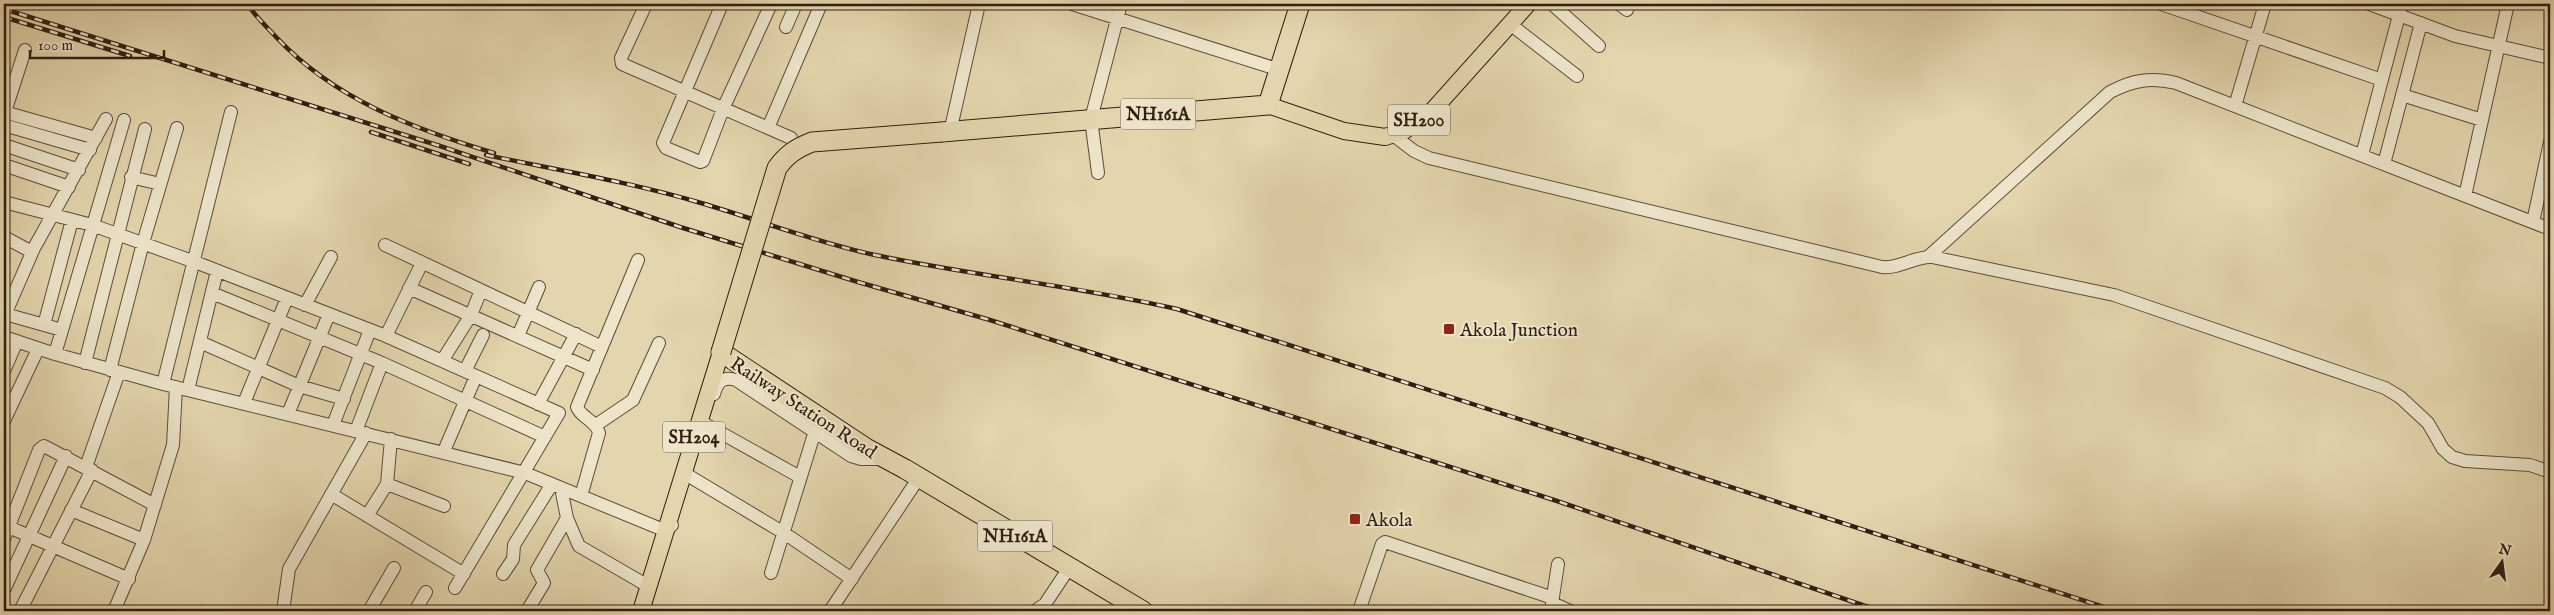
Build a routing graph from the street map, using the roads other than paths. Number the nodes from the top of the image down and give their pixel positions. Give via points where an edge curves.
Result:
1 (646, 4) edge
2 (722, 4) edge
3 (771, 4) edge
4 (796, 4) edge
5 (821, 4) edge
6 (978, 4) edge
7 (1076, 4) edge
8 (1121, 4) edge
9 (1300, 4) edge
10 (1528, 4) edge
11 (1552, 4) edge
12 (2161, 4) edge
13 (2265, 4) edge
14 (2369, 4) edge
15 (2508, 4) edge
16 (2400, 9) edge
17 (1116, 17) junction
18 (2421, 23) junction
19 (1510, 24) junction
20 (786, 27) dead end
21 (2255, 37) junction
22 (1599, 46) dead end
23 (2498, 46) junction
24 (25, 50) dead end
25 (2550, 58) edge
26 (1280, 70) junction
27 (1577, 76) dead end
28 (2382, 80) junction
29 (683, 92) junction
30 (2402, 95) junction
31 (1268, 105) junction
32 (2235, 106) junction
33 (723, 109) junction
34 (231, 112) dead end
35 (4, 116) edge
36 (106, 119) dead end
37 (1091, 119) junction
38 (124, 120) dead end
39 (2482, 120) junction
40 (177, 128) dead end
41 (768, 128) junction
42 (146, 129) dead end
43 (946, 132) junction
44 (1393, 135) junction
45 (791, 138) dead end
46 (2550, 142) edge
47 (93, 144) junction
48 (4, 145) edge
49 (2362, 156) junction
50 (2384, 164) junction
51 (4, 165) edge
52 (79, 170) junction
53 (1098, 172) dead end
54 (131, 177) junction
55 (160, 184) junction
56 (69, 187) junction
57 (2465, 196) junction
58 (4, 202) edge
59 (53, 216) junction
60 (72, 220) junction
61 (2533, 222) junction
62 (92, 225) junction
63 (2550, 229) edge
64 (117, 234) junction
65 (4, 237) edge
66 (143, 243) junction
67 (385, 245) dead end
68 (32, 252) junction
69 (331, 257) dead end
70 (1928, 257) junction
71 (638, 260) dead end
72 (195, 262) junction
73 (422, 262) junction
74 (217, 271) junction
75 (539, 287) dead end
76 (409, 288) junction
77 (481, 290) junction
78 (212, 293) junction
79 (288, 298) junction
80 (306, 305) junction
81 (6, 308) edge
82 (528, 312) junction
83 (329, 314) junction
84 (470, 315) junction
85 (279, 320) junction
86 (44, 325) junction
87 (62, 330) junction
88 (370, 330) junction
89 (576, 334) junction
90 (484, 335) dead end
91 (319, 336) junction
92 (386, 336) junction
93 (518, 336) junction
94 (4, 337) edge
95 (17, 341) junction
96 (200, 342) junction
97 (659, 343) dead end
98 (602, 347) junction
99 (38, 349) junction
100 (720, 352) junction
101 (55, 354) junction
102 (361, 354) junction
103 (564, 357) junction
104 (442, 361) junction
105 (85, 363) junction
106 (382, 363) junction
107 (258, 368) junction
108 (593, 370) junction
109 (4, 371) edge
110 (115, 371) junction
111 (470, 374) junction
112 (163, 384) junction
113 (299, 386) junction
114 (182, 388) junction
115 (344, 398) junction
116 (465, 401) junction
117 (244, 403) junction
118 (538, 404) junction
119 (577, 409) junction
120 (559, 412) junction
121 (288, 414) junction
122 (4, 421) edge
123 (596, 424) junction
124 (705, 424) junction
125 (333, 425) junction
126 (361, 432) junction
127 (815, 432) junction
128 (545, 437) junction
129 (391, 439) junction
130 (444, 452) junction
131 (66, 456) junction
132 (886, 460) junction
133 (89, 468) junction
134 (2550, 472) edge
135 (525, 473) junction
136 (688, 476) junction
137 (800, 477) junction
138 (387, 484) junction
139 (914, 485) junction
140 (557, 486) junction
141 (332, 494) junction
142 (581, 496) junction
143 (155, 505) junction
144 (444, 506) dead end
145 (71, 510) junction
146 (367, 516) junction
147 (567, 518) junction
148 (667, 527) junction
149 (5, 530) edge
150 (784, 533) junction
151 (30, 536) junction
152 (144, 540) junction
153 (53, 546) junction
154 (1558, 564) dead end
155 (394, 568) dead end
156 (1066, 572) junction
157 (771, 573) dead end
158 (464, 574) junction
159 (503, 574) dead end
160 (129, 579) junction
161 (852, 579) junction
162 (648, 586) junction
163 (455, 588) dead end
164 (4, 590) edge
165 (426, 592) dead end
166 (1553, 598) junction
167 (526, 609) edge
168 (1041, 609) edge
169 (20, 611) edge
170 (114, 611) edge
171 (283, 611) edge
172 (369, 611) edge
173 (415, 611) edge
174 (641, 611) edge
175 (830, 611) edge
176 (1125, 611) edge
177 (1143, 611) edge
178 (1359, 611) edge
179 (1570, 611) edge

1 - 29 street via 621,58 622,64
2 - 29 street
3 - 33 street
4 - 20 street
5 - 41 street
6 - 43 street
7 - 17 street
8 - 17 street
9 - 26 highway
10 - 19 main road, SH200
11 - 22 street
12 - 21 street
13 - 21 street
14 - 16 street
15 - 23 street
16 - 18 street
16 - 28 street
17 - 26 street
17 - 37 street
18 - 23 street
18 - 30 street
19 - 27 street
19 - 44 main road, SH200 via 1433,110
21 - 28 street
21 - 32 street
23 - 25 street
23 - 39 street
24 - 35 street
26 - 31 highway
28 - 49 street
29 - 33 street
29 - 33 street via 664,144 698,162 703,162
30 - 39 street
30 - 50 street
31 - 37 highway, NH161A
31 - 44 main road, SH200 via 1344,131 1385,138
32 - 49 street
32 - 70 street via 2160,79 2128,83 2110,92
33 - 41 street
34 - 72 street
35 - 47 street
36 - 47 street
37 - 43 highway, NH161A
37 - 53 street
38 - 62 street
39 - 57 street
40 - 55 street
41 - 45 street
42 - 54 street
43 - 100 highway, NH161A, bridge via 812,142 785,157 777,168
44 - 70 street via 1428,158 1882,267
46 - 61 street
47 - 52 street
48 - 52 street
49 - 50 street
50 - 57 street
51 - 56 street
52 - 56 street
54 - 55 street
54 - 64 street
55 - 66 street
56 - 59 street
57 - 61 street
58 - 59 street
59 - 60 street
59 - 68 street
60 - 62 street
60 - 86 street
61 - 63 street
62 - 64 street
62 - 87 street
64 - 66 street
64 - 105 street
65 - 68 street
66 - 72 street
66 - 110 street
67 - 73 street
68 - 81 street
69 - 80 street
70 - 134 street via 2114,295 2367,382 2400,397 2428,423 2443,449 2452,457 2465,461 2530,465
71 - 98 street
72 - 74 street
72 - 112 street
73 - 76 street
73 - 77 street
74 - 78 street
74 - 79 street
75 - 82 street
76 - 84 street
76 - 92 street
77 - 82 street
77 - 84 street
78 - 85 street
78 - 96 street
79 - 80 street
79 - 85 street
80 - 83 street
81 - 86 street
82 - 89 street
82 - 93 street
83 - 88 street
83 - 91 street
84 - 93 street
84 - 104 street
85 - 91 street
85 - 107 street
86 - 87 street
87 - 101 street
88 - 92 street
88 - 102 street
89 - 98 street
89 - 103 street
90 - 111 street
91 - 102 street
91 - 113 street
92 - 104 street
93 - 103 street
94 - 95 street
95 - 99 street
95 - 109 street
96 - 107 street
96 - 114 street
97 - 123 street via 633,400
98 - 108 street
99 - 101 street
99 - 122 street
100 - 132 highway, Railway Station Road / NH161A
100 - 148 main road, SH204
101 - 105 street
102 - 106 street
102 - 115 street
103 - 108 street
103 - 118 street
104 - 111 street
105 - 110 street
106 - 116 street
106 - 126 street
107 - 113 street
107 - 117 street
108 - 119 street
110 - 112 street
110 - 133 street
111 - 116 street
111 - 118 street
112 - 114 street
113 - 115 street
113 - 121 street
114 - 117 street
114 - 143 street via 173,446
115 - 125 street
116 - 128 street
116 - 130 street
117 - 121 street
118 - 120 street
119 - 120 street
119 - 123 street
120 - 128 street
121 - 125 street
123 - 142 street via 599,433
124 - 127 street via 718,383 731,378
124 - 136 street
124 - 137 street
125 - 126 street
126 - 129 street
126 - 141 street
127 - 132 street via 856,458
127 - 137 street
128 - 135 street
129 - 130 street
129 - 138 street
130 - 135 street
131 - 133 street
131 - 149 street via 47,446 41,448
131 - 151 street
132 - 139 highway, Railway Station Road / NH161A via 899,476
132 - 156 highway, Railway Station Road / NH161A
133 - 143 street
133 - 145 street
135 - 140 street
135 - 158 street
136 - 148 street via 672,527
136 - 150 street
137 - 150 street
138 - 144 street
138 - 146 street
139 - 156 highway, Railway Station Road / NH161A
139 - 161 street
140 - 142 street
140 - 147 street
140 - 159 street via 514,545 513,559
141 - 146 street
141 - 171 street via 289,569
142 - 148 street
143 - 152 street
145 - 152 street
145 - 153 street
146 - 158 street
147 - 162 street via 575,540 583,550
147 - 167 street via 537,570 544,583
148 - 162 main road, SH204
149 - 151 street
150 - 157 street
150 - 161 street
151 - 153 street
151 - 164 street
152 - 160 street
153 - 160 street
153 - 169 street
154 - 166 street
155 - 172 street
156 - 168 street
156 - 176 highway, Railway Station Road / NH161A
156 - 177 highway, Railway Station Road / NH161A
158 - 163 street
160 - 170 street
161 - 175 street
162 - 174 main road, SH204
165 - 173 street
166 - 178 street via 1385,542
166 - 179 street via 1552,604

